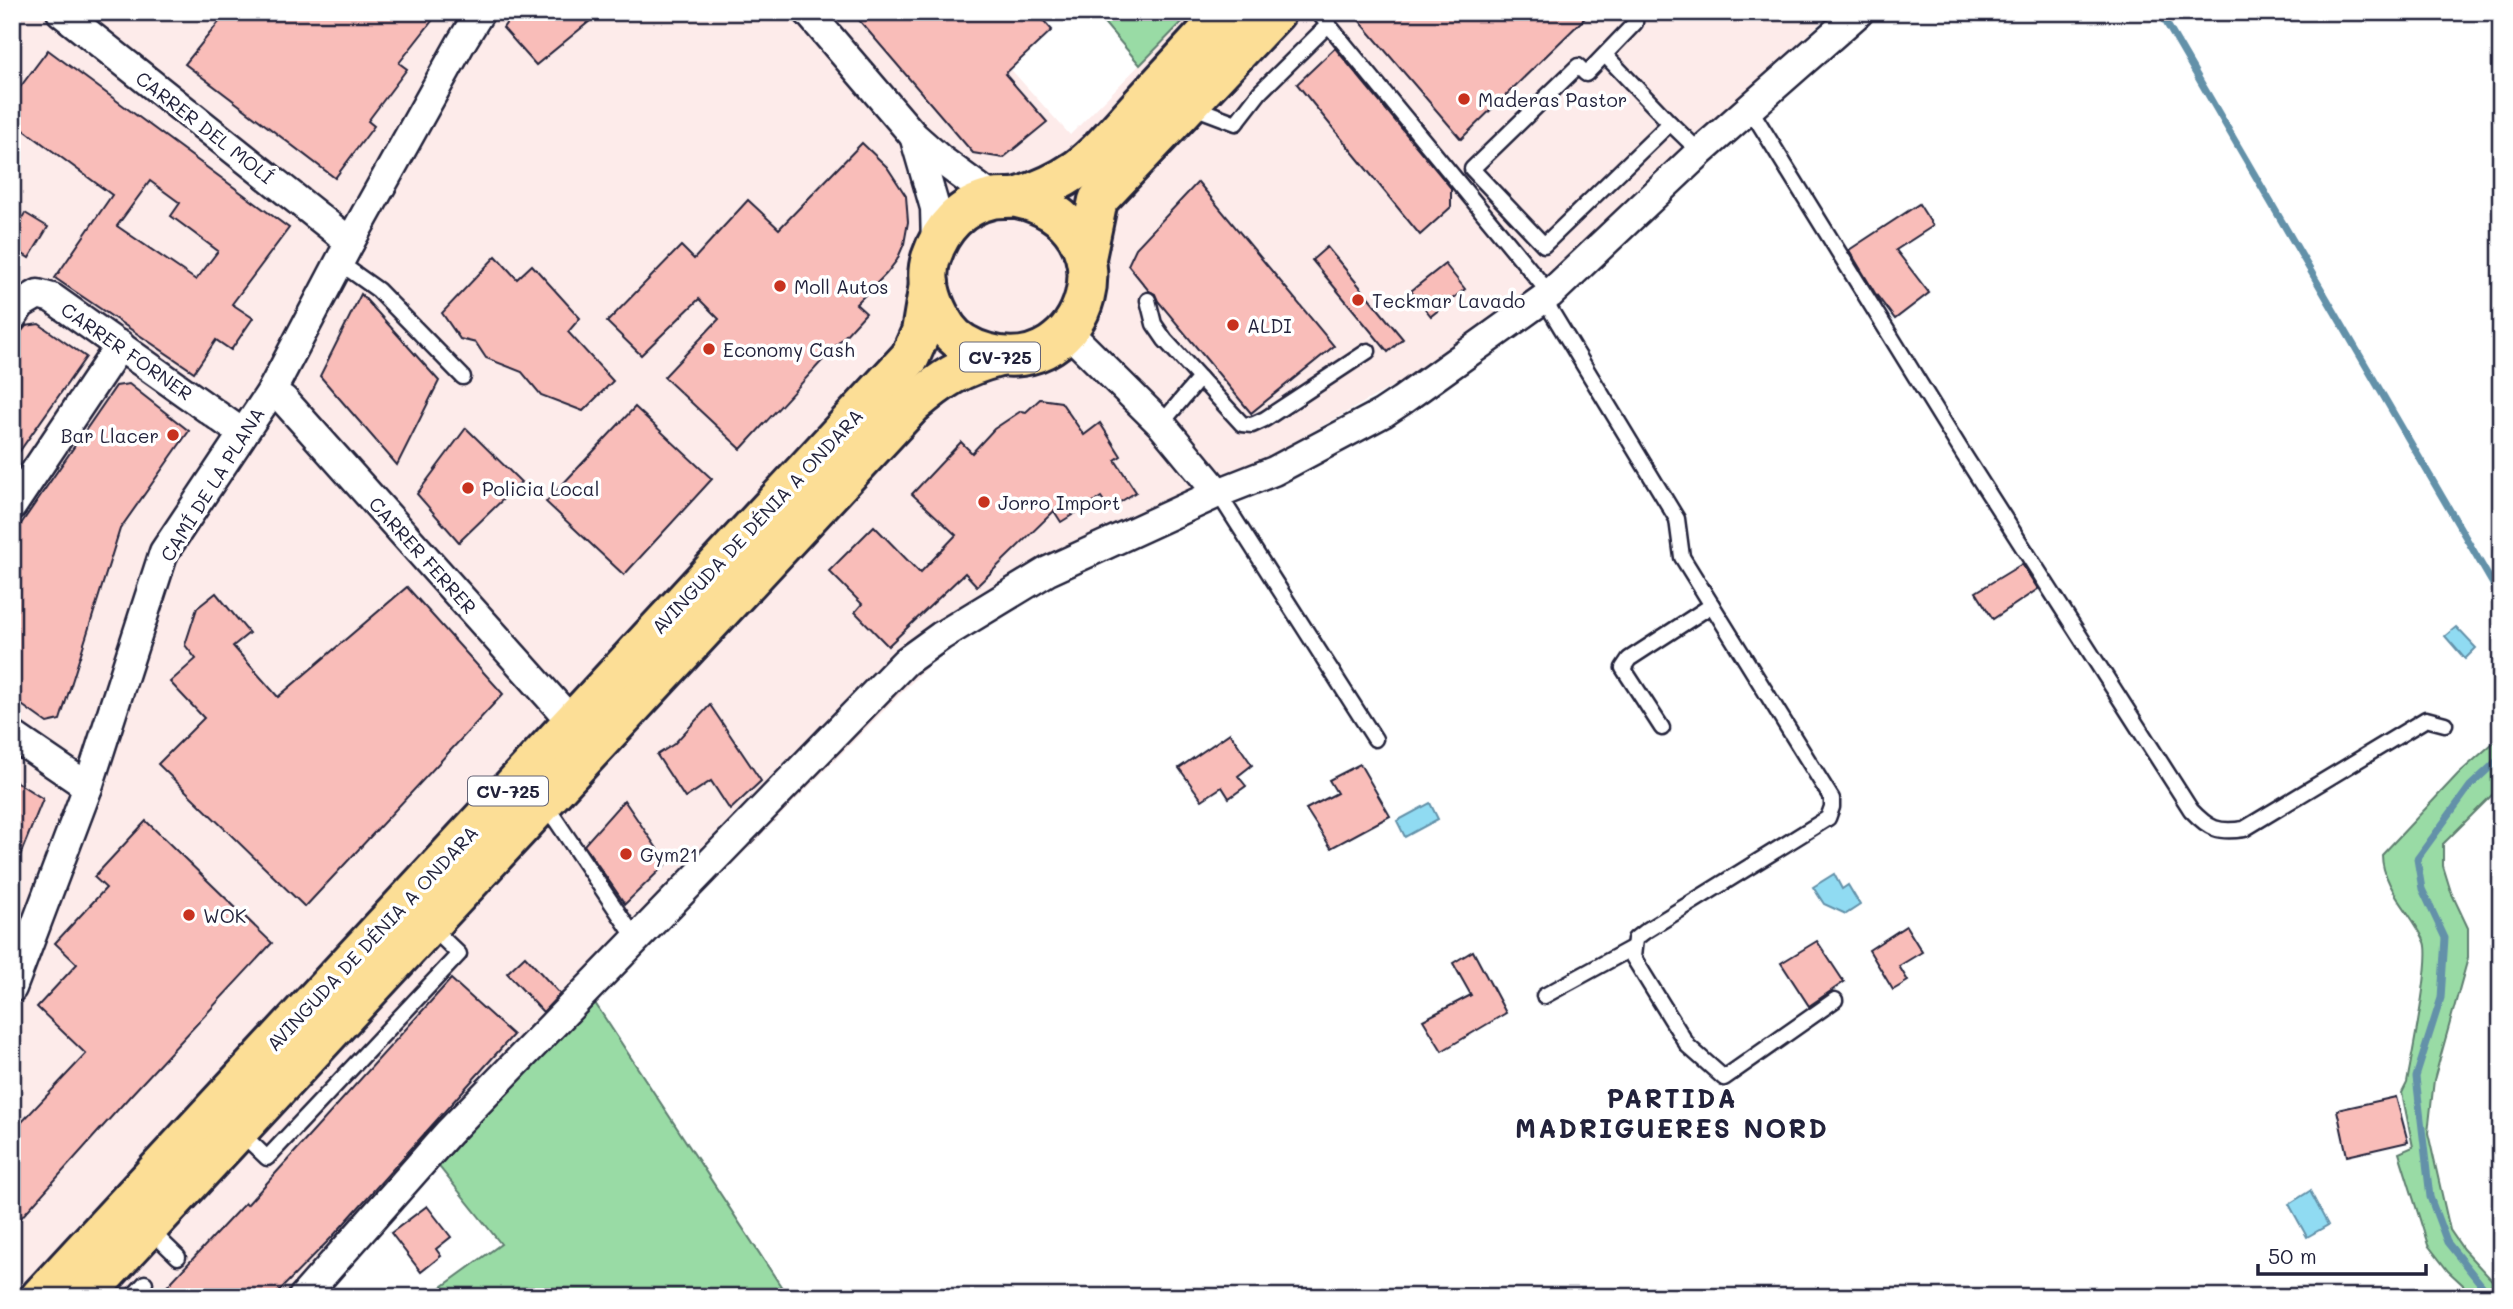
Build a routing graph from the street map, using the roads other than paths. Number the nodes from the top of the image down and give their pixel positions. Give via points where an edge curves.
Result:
1 (61, 12) edge
2 (480, 12) edge
3 (808, 12) edge
4 (1226, 12) edge
5 (1276, 12) edge
6 (1318, 12) edge
7 (1636, 12) edge
8 (1859, 12) edge
9 (1329, 24) junction
10 (1605, 55) junction
11 (1190, 106) junction
12 (1749, 107) junction
13 (1670, 123) junction
14 (914, 136) junction
15 (1700, 152) junction
16 (1005, 198) junction
17 (936, 244) junction
18 (345, 253) junction
19 (1086, 258) junction
20 (929, 284) junction
21 (1550, 295) junction
22 (1148, 300) dead end
23 (12, 317) edge
24 (1067, 331) junction
25 (120, 345) junction
26 (1367, 351) dead end
27 (999, 357) junction
28 (463, 377) dead end
29 (1200, 378) junction
30 (271, 392) junction
31 (1161, 424) junction
32 (242, 433) junction
33 (1218, 493) junction
34 (12, 506) edge
35 (1712, 604) junction
36 (572, 722) junction
37 (2445, 724) dead end
38 (1662, 728) dead end
39 (12, 735) edge
40 (1375, 739) dead end
41 (88, 787) junction
42 (544, 803) junction
43 (636, 939) junction
44 (1632, 948) junction
45 (12, 988) edge
46 (1544, 996) dead end
47 (1835, 1000) dead end
48 (148, 1228) junction
49 (178, 1257) dead end
50 (145, 1283) dead end
51 (40, 1297) edge
52 (84, 1297) edge
53 (132, 1297) edge
54 (303, 1297) edge

1 - 18 street, CARRER DEL MOLÍ
2 - 18 street, CAMÍ DE LA PLANA
3 - 14 street
4 - 16 main road, CV-725 via 1078,169
5 - 11 main road, CV-725
6 - 9 lane
7 - 10 lane via 1635,23
8 - 12 street
9 - 11 lane via 1260,92 1236,123
9 - 21 lane
10 - 13 lane
10 - 13 lane via 1586,74 1578,66 1472,169 1544,245
11 - 19 main road, CV-725 via 1098,200
12 - 15 street
12 - 37 lane via 1986,489 2191,810 2206,826 2226,832 2244,828 2426,719
13 - 15 lane
14 - 16 street via 940,159
14 - 17 street via 934,208
15 - 21 street
16 - 17 main road, CV-725 via 959,214
16 - 19 main road, CV-725 via 1035,202 1060,217 1079,239
17 - 20 main road, CV-725 via 929,263
18 - 28 lane
18 - 30 street, CAMÍ DE LA PLANA
19 - 24 main road, CV-725 via 1087,293
20 - 27 main road, CV-725 via 935,310 951,333 973,349
20 - 36 main road, AVINGUDA DE DÉNIA A ONDARA / CV-725 via 921,332 910,357
21 - 33 street via 1383,413 1274,471
21 - 35 lane via 1548,306 1677,519 1682,557
22 - 29 lane via 1154,324
23 - 25 street, CARRER FORNER via 21,304 38,294 52,298
24 - 27 main road, CV-725 via 1042,350
24 - 31 street
25 - 32 street, CARRER FORNER
25 - 34 street
26 - 29 lane via 1252,425 1242,424
27 - 42 main road, AVINGUDA DE DÉNIA A ONDARA / CV-725 via 940,380 912,405
29 - 31 lane
30 - 32 street, CAMÍ DE LA PLANA
30 - 36 street, CARRER FERRER via 284,400
31 - 33 street
32 - 41 street, CAMÍ DE LA PLANA via 164,552
33 - 40 lane
33 - 43 street via 1048,571 905,662
35 - 38 lane via 1629,659 1623,668
35 - 44 lane via 1832,799 1832,807 1828,818 1644,932
36 - 51 main road, AVINGUDA DE DÉNIA A ONDARA / CV-725
39 - 41 street
41 - 45 street, CAMÍ DE LA PLANA
42 - 43 lane
42 - 48 main road, AVINGUDA DE DÉNIA A ONDARA / CV-725
43 - 54 street via 448,1133
44 - 46 lane
44 - 47 lane via 1633,957 1688,1046 1724,1078
48 - 49 lane
48 - 52 main road, AVINGUDA DE DÉNIA A ONDARA / CV-725
50 - 53 lane

